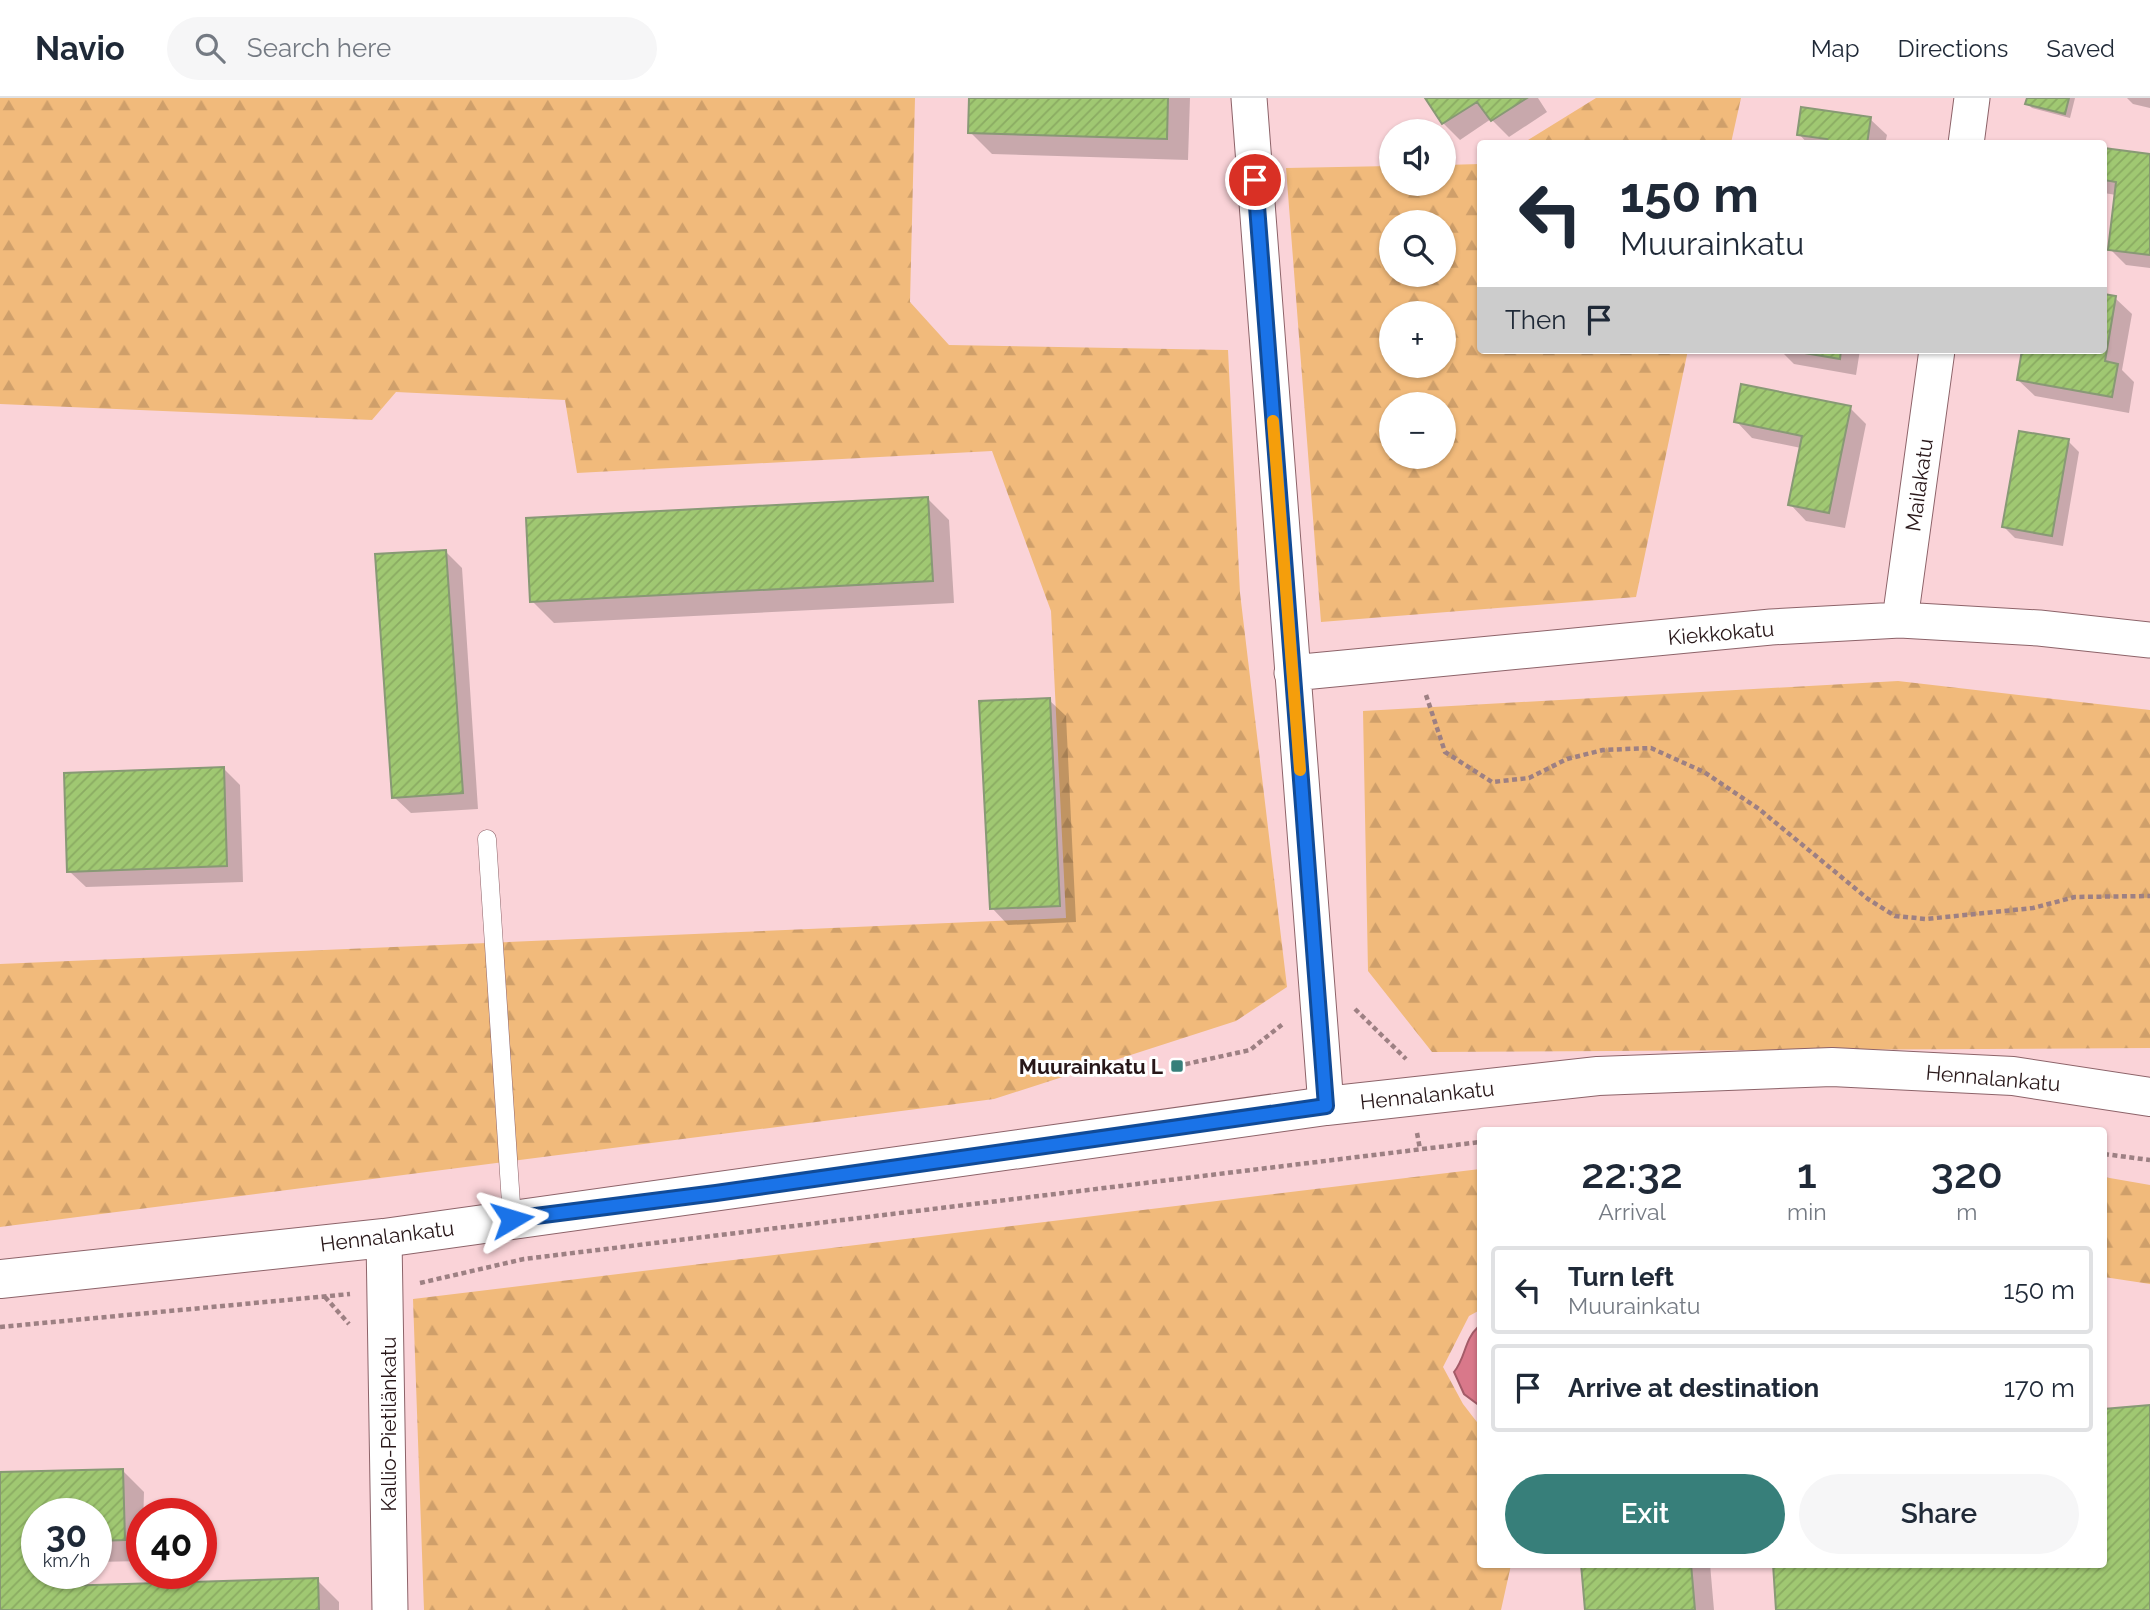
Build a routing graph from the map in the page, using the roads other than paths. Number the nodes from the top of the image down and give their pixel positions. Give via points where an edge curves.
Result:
1 (1249, 98) edge
2 (1972, 98) edge
3 (1967, 140) edge
4 (1936, 354) edge
5 (1900, 620) junction
6 (2150, 640) edge
7 (1292, 673) junction
8 (487, 839) dead end
9 (2150, 1097) edge
10 (1326, 1106) junction
11 (512, 1219) junction
12 (384, 1238) junction
13 (0, 1279) edge
14 (390, 1610) edge

1 - 7 street
2 - 3 street
4 - 5 street, Mailakatu
5 - 6 street, Kiekkokatu
5 - 7 street, Kiekkokatu via 1771,627
7 - 10 street
8 - 11 lane
9 - 10 street, Hennalankatu via 2013,1076 1832,1067 1598,1076
10 - 11 street, Hennalankatu
11 - 12 street, Hennalankatu
12 - 13 street, Hennalankatu
12 - 14 street, Kallio-Pietilänkatu

